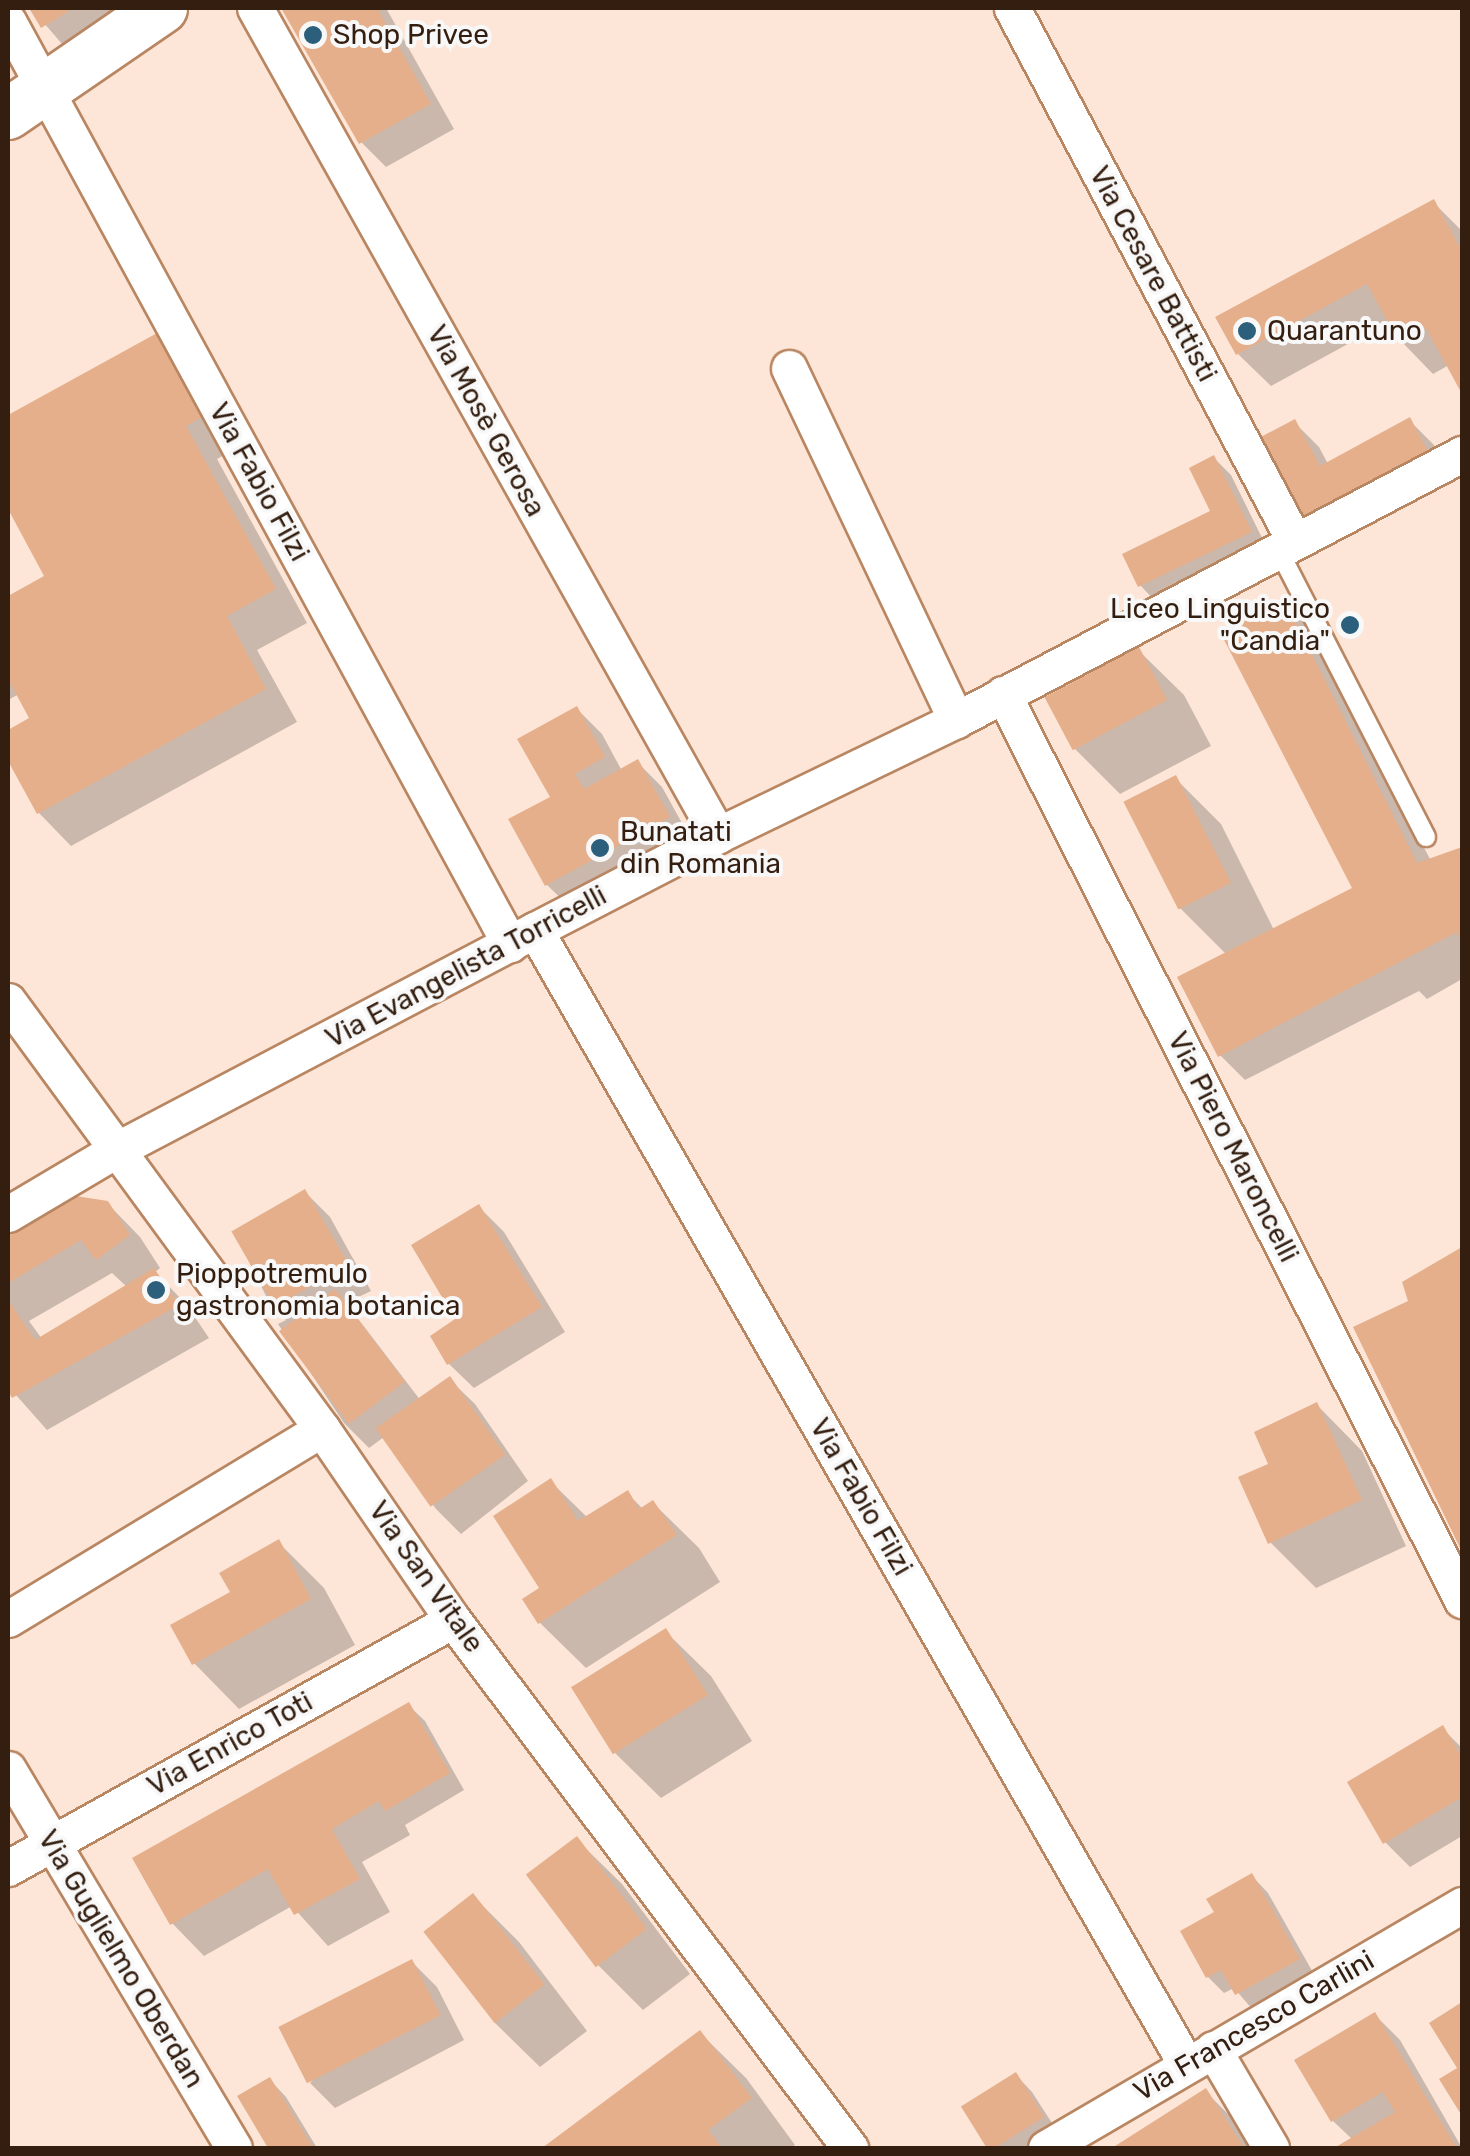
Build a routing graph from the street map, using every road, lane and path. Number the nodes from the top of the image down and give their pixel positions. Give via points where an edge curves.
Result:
1 (162, 8) edge
2 (254, 8) edge
3 (1012, 8) edge
4 (8, 21) edge
5 (26, 101) edge
6 (789, 368) dead end
7 (1462, 454) edge
8 (1286, 545) junction
9 (1003, 694) junction
10 (956, 720) junction
11 (718, 836) junction
12 (1426, 836) dead end
13 (523, 937) junction
14 (8, 1002) edge
15 (114, 1151) junction
16 (8, 1214) edge
17 (322, 1429) junction
18 (1462, 1600) edge
19 (8, 1618) edge
20 (453, 1620) junction
21 (8, 1769) edge
22 (53, 1843) junction
23 (8, 1868) edge
24 (1462, 1905) edge
25 (1200, 2056) junction
26 (234, 2148) edge
27 (850, 2148) edge
28 (1046, 2148) edge
29 (1272, 2148) edge

1 - 5 street
2 - 11 street, Via Mosè Gerosa
3 - 8 street, Via Cesare Battisti
4 - 5 street, Via Fabio Filzi
5 - 13 street, Via Fabio Filzi
6 - 10 street
7 - 8 street, Via Evangelista Torricelli
8 - 9 street, Via Evangelista Torricelli
8 - 12 lane
9 - 10 street, Via Evangelista Torricelli
9 - 18 street, Via Piero Maroncelli
10 - 11 street, Via Evangelista Torricelli
11 - 13 street, Via Evangelista Torricelli
13 - 15 street, Via Evangelista Torricelli
13 - 25 street, Via Fabio Filzi
14 - 15 street, Via San Vitale
15 - 16 street, Via Evangelista Torricelli
15 - 17 street, Via San Vitale
17 - 19 street
17 - 20 street, Via San Vitale
20 - 22 street, Via Enrico Toti
20 - 27 street, Via San Vitale
21 - 22 street, Via Guglielmo Oberdan
22 - 23 street, Via Enrico Toti
22 - 26 street, Via Guglielmo Oberdan
24 - 25 street, Via Francesco Carlini
25 - 28 street, Via Francesco Carlini
25 - 29 street, Via Fabio Filzi

